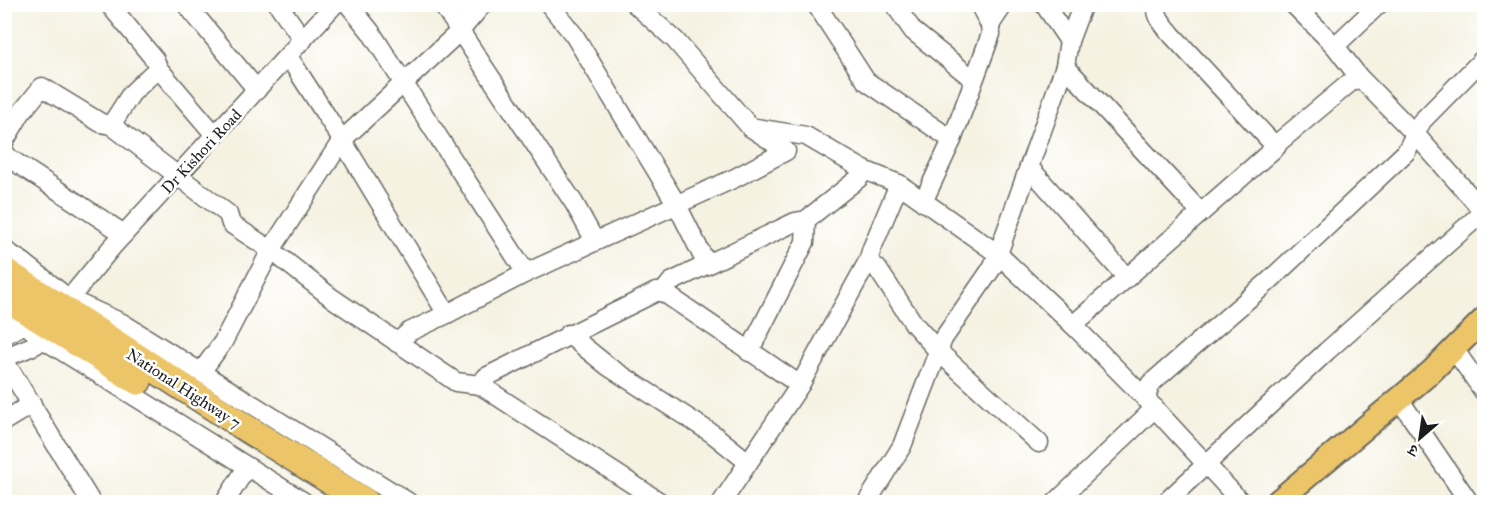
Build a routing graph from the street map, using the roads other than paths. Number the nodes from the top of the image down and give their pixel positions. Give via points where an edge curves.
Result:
1 (109, 4) edge
2 (186, 4) edge
3 (279, 4) edge
4 (335, 4) edge
5 (348, 4) edge
6 (442, 4) edge
7 (483, 4) edge
8 (549, 4) edge
9 (634, 4) edge
10 (816, 4) edge
11 (894, 4) edge
12 (979, 4) edge
13 (1004, 4) edge
14 (1044, 4) edge
15 (1083, 4) edge
16 (1157, 4) edge
17 (1293, 4) edge
18 (1379, 4) edge
19 (990, 25) junction
20 (460, 31) junction
21 (303, 40) junction
22 (1069, 41) junction
23 (1335, 46) junction
24 (288, 56) junction
25 (1485, 58) edge
26 (1065, 66) junction
27 (158, 68) junction
28 (1358, 76) junction
29 (973, 79) junction
30 (402, 83) junction
31 (257, 90) junction
32 (111, 125) junction
33 (750, 127) junction
34 (215, 135) junction
35 (1416, 135) junction
36 (342, 140) junction
37 (952, 140) junction
38 (4, 142) edge
39 (1276, 147) junction
40 (4, 152) edge
41 (1029, 167) junction
42 (864, 170) junction
43 (177, 177) junction
44 (899, 184) junction
45 (923, 202) junction
46 (676, 203) junction
47 (1484, 211) edge
48 (1201, 213) junction
49 (806, 220) junction
50 (124, 234) junction
51 (596, 241) junction
52 (4, 250) edge
53 (271, 250) junction
54 (998, 254) junction
55 (868, 261) junction
56 (707, 265) junction
57 (4, 271) edge
58 (526, 273) junction
59 (1127, 278) junction
60 (663, 292) junction
61 (4, 296) edge
62 (4, 308) edge
63 (447, 314) junction
64 (51, 318) junction
65 (1485, 319) edge
66 (1073, 326) junction
67 (568, 334) junction
68 (4, 335) edge
69 (397, 343) junction
70 (1454, 349) junction
71 (749, 352) junction
72 (939, 352) junction
73 (4, 359) edge
74 (201, 372) junction
75 (480, 385) junction
76 (800, 385) junction
77 (1485, 392) edge
78 (1399, 399) junction
79 (32, 404) junction
80 (1151, 404) junction
81 (4, 422) edge
82 (1039, 443) dead end
83 (748, 462) junction
84 (1208, 464) junction
85 (247, 467) junction
86 (91, 502) edge
87 (225, 502) edge
88 (304, 502) edge
89 (332, 502) edge
90 (365, 502) edge
91 (408, 502) edge
92 (660, 502) edge
93 (722, 502) edge
94 (867, 502) edge
95 (1056, 502) edge
96 (1166, 502) edge
97 (1241, 502) edge
98 (1277, 502) edge
99 (1469, 502) edge

1 - 27 street
2 - 31 street
3 - 21 street
4 - 21 street, Dr Kishori Road
5 - 30 street
6 - 20 street
7 - 20 street
8 - 46 street via 574,34
9 - 33 street via 675,40
10 - 37 street via 866,81
11 - 29 street via 913,31
12 - 19 street
13 - 19 street
14 - 22 street
15 - 22 street
16 - 39 street via 1159,19 1172,35
17 - 23 street
18 - 23 street
19 - 29 street via 991,34
20 - 30 street
20 - 51 street
21 - 24 street, Dr Kishori Road
22 - 26 street
23 - 28 street
24 - 31 street, Dr Kishori Road
24 - 36 street
25 - 35 street via 1422,122
26 - 41 street
26 - 48 street
27 - 32 street via 130,94
27 - 34 street
28 - 35 street
28 - 39 street
29 - 37 street
30 - 36 street
30 - 58 street
31 - 34 street, Dr Kishori Road
32 - 38 street via 101,123 42,87
32 - 43 street
33 - 42 street via 807,136
33 - 46 street via 786,151
34 - 43 street, Dr Kishori Road
35 - 47 street
35 - 80 street via 1406,152 1268,282 1150,384
36 - 53 street
36 - 63 street
37 - 45 street
39 - 48 street
40 - 50 street
41 - 54 street
41 - 59 street
42 - 44 street
42 - 49 street
43 - 50 street, Dr Kishori Road
43 - 53 street via 228,214 231,224
44 - 45 street
44 - 55 street
45 - 54 street
46 - 51 street
46 - 56 street
47 - 84 street
48 - 59 street
49 - 56 street
49 - 71 street via 805,242
50 - 64 street, Dr Kishori Road
51 - 58 street
52 - 64 street via 23,262
53 - 69 street
53 - 74 street via 223,342
54 - 66 street
54 - 72 street via 943,339
55 - 72 street via 878,268 914,324
55 - 76 street
56 - 60 street via 671,282
57 - 64 highway, National Highway 7
58 - 63 street
59 - 66 street
60 - 67 street
60 - 71 street
61 - 64 highway
62 - 64 street
63 - 69 street via 409,332
64 - 68 street
64 - 73 street
64 - 74 street via 122,323
64 - 85 street
64 - 89 highway
64 - 90 highway, National Highway 7
65 - 70 main road
66 - 80 street
67 - 75 street via 486,377
67 - 83 street via 609,367 713,434
69 - 75 street via 456,382
70 - 77 street
70 - 78 main road
71 - 76 street
72 - 82 street
72 - 94 street via 902,446
73 - 79 street
74 - 91 street
75 - 92 street
76 - 83 street
78 - 98 main road
78 - 99 street
79 - 81 street
79 - 86 street
80 - 84 street
80 - 95 street
83 - 93 street
84 - 96 street
84 - 97 street
85 - 87 street
85 - 88 street

